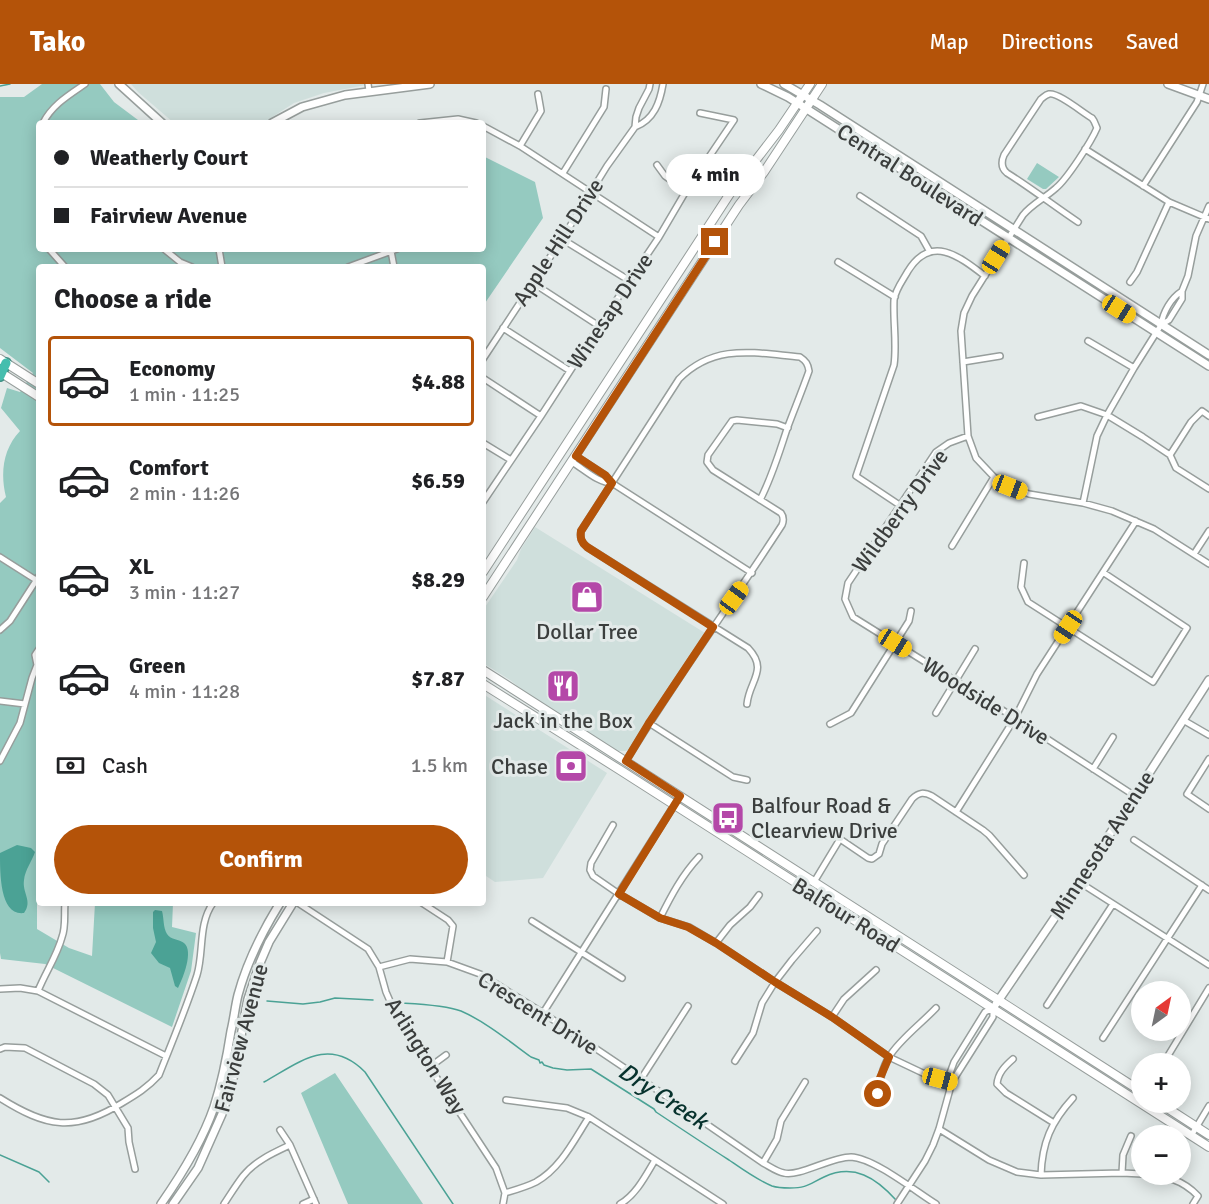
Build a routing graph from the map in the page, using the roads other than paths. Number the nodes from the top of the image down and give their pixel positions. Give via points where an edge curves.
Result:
1 (85, 84) edge
2 (119, 84) edge
3 (430, 84) edge
4 (650, 84) edge
5 (663, 84) edge
6 (761, 84) edge
7 (784, 84) edge
8 (810, 84) edge
9 (822, 84) edge
10 (1168, 84) edge
11 (1203, 84) edge
12 (369, 88) edge
13 (606, 89) dead end
14 (538, 94) dead end
15 (803, 94) junction
16 (646, 95) junction
17 (1199, 96) junction
18 (1209, 99) edge
19 (660, 100) junction
20 (812, 100) junction
21 (797, 103) junction
22 (639, 108) junction
23 (806, 109) junction
24 (700, 113) dead end
25 (652, 116) junction
26 (45, 120) edge
27 (159, 120) edge
28 (278, 120) edge
29 (635, 127) junction
30 (486, 128) edge
31 (520, 146) junction
32 (1085, 149) junction
33 (657, 165) dead end
34 (563, 173) junction
35 (1143, 186) junction
36 (590, 191) junction
37 (686, 191) junction
38 (860, 196) dead end
39 (1044, 197) junction
40 (1168, 202) junction
41 (1209, 206) edge
42 (1206, 218) edge
43 (1078, 222) dead end
44 (1013, 230) junction
45 (659, 237) junction
46 (1008, 238) junction
47 (562, 239) junction
48 (52, 252) edge
49 (167, 252) edge
50 (389, 252) edge
51 (930, 252) junction
52 (838, 262) dead end
53 (62, 264) edge
54 (178, 264) edge
55 (356, 264) edge
56 (985, 276) junction
57 (630, 281) junction
58 (1130, 282) dead end
59 (533, 284) junction
60 (895, 297) junction
61 (1161, 325) junction
62 (599, 326) junction
63 (503, 328) junction
64 (1156, 333) junction
65 (1088, 341) dead end
66 (486, 354) edge
67 (1209, 355) edge
68 (1000, 356) dead end
69 (3, 361) edge
70 (963, 362) junction
71 (1209, 366) edge
72 (1134, 368) junction
73 (570, 371) junction
74 (1, 373) edge
75 (486, 380) edge
76 (36, 382) edge
77 (36, 395) edge
78 (1107, 415) junction
79 (541, 416) junction
80 (1209, 416) edge
81 (1038, 417) dead end
82 (578, 426) junction
83 (788, 428) junction
84 (968, 436) junction
85 (486, 445) edge
86 (1170, 455) junction
87 (574, 459) junction
88 (511, 460) junction
89 (994, 477) junction
90 (612, 483) junction
91 (1209, 489) edge
92 (486, 498) edge
93 (760, 500) junction
94 (1083, 503) junction
95 (901, 506) junction
96 (525, 507) junction
97 (1136, 521) junction
98 (1209, 531) edge
99 (952, 546) dead end
100 (1194, 554) junction
101 (0, 557) edge
102 (507, 560) junction
103 (1024, 563) dead end
104 (1209, 564) edge
105 (486, 567) edge
106 (752, 573) junction
107 (1104, 573) junction
108 (36, 577) edge
109 (36, 581) edge
110 (486, 592) edge
111 (845, 599) joint
112 (911, 611) dead end
113 (713, 627) junction
114 (1068, 627) junction
115 (0, 630) edge
116 (895, 643) junction
117 (975, 649) dead end
118 (36, 669) edge
119 (486, 672) edge
120 (1209, 680) edge
121 (955, 681) junction
122 (486, 686) edge
123 (0, 700) edge
124 (24, 704) junction
125 (747, 704) dead end
126 (936, 713) dead end
127 (1015, 718) junction
128 (1183, 720) junction
129 (649, 723) junction
130 (830, 724) dead end
131 (1209, 735) edge
132 (1113, 737) dead end
133 (1209, 759) edge
134 (0, 761) edge
135 (626, 761) junction
136 (1093, 769) junction
137 (747, 780) dead end
138 (680, 796) junction
139 (1135, 796) junction
140 (674, 805) junction
141 (1209, 809) edge
142 (956, 812) junction
143 (614, 825) dead end
144 (1134, 840) dead end
145 (699, 857) dead end
146 (1024, 875) dead end
147 (814, 882) junction
148 (1079, 882) junction
149 (1202, 885) junction
150 (1209, 890) edge
151 (619, 894) junction
152 (759, 896) dead end
153 (1113, 904) junction
154 (65, 906) edge
155 (211, 906) edge
156 (278, 906) edge
157 (291, 906) edge
158 (303, 906) edge
159 (427, 906) edge
160 (434, 906) edge
161 (432, 909) junction
162 (660, 918) junction
163 (532, 921) dead end
164 (817, 931) dead end
165 (1167, 937) junction
166 (716, 943) junction
167 (582, 952) junction
168 (447, 962) junction
169 (1209, 965) edge
170 (379, 967) junction
171 (876, 970) dead end
172 (622, 978) dead end
173 (775, 982) junction
174 (1209, 988) edge
175 (0, 989) edge
176 (38, 991) junction
177 (999, 1000) junction
178 (1047, 1005) dead end
179 (688, 1006) dead end
180 (936, 1008) dead end
181 (993, 1008) junction
182 (543, 1013) junction
183 (832, 1017) junction
184 (1102, 1038) dead end
185 (0, 1049) edge
186 (1170, 1053) edge
187 (446, 1055) dead end
188 (166, 1056) junction
189 (889, 1057) junction
190 (1013, 1059) dead end
191 (735, 1061) dead end
192 (431, 1066) junction
193 (641, 1079) junction
194 (805, 1082) dead end
195 (952, 1082) junction
196 (1131, 1085) edge
197 (878, 1094) dead end
198 (0, 1098) edge
199 (1073, 1098) dead end
200 (506, 1100) dead end
201 (1209, 1106) edge
202 (116, 1107) junction
203 (1175, 1113) edge
204 (589, 1117) junction
205 (1054, 1123) junction
206 (1174, 1125) edge
207 (1196, 1127) junction
208 (280, 1130) dead end
209 (939, 1130) junction
210 (1209, 1135) edge
211 (1131, 1136) dead end
212 (1191, 1136) joint
213 (290, 1145) junction
214 (1209, 1147) edge
215 (655, 1160) junction
216 (763, 1163) junction
217 (135, 1169) dead end
218 (1122, 1173) junction
219 (1131, 1173) edge
220 (1041, 1175) junction
221 (1184, 1185) edge
222 (908, 1186) junction
223 (505, 1193) junction
224 (711, 1196) junction
225 (315, 1201) edge
226 (161, 1204) edge
227 (173, 1204) edge
228 (224, 1204) edge
229 (303, 1204) edge
230 (503, 1204) edge
231 (620, 1204) edge
232 (706, 1204) edge
233 (723, 1204) edge
234 (897, 1204) edge
235 (936, 1204) edge
236 (1193, 1204) edge

1 - 26 street via 60,101
2 - 27 street
3 - 12 street
4 - 16 street, Apple Hill Drive
5 - 19 street
6 - 21 street, Central Boulevard
7 - 15 street, Central Boulevard
8 - 15 main road
9 - 20 main road
10 - 17 street
11 - 17 street
12 - 28 street via 302,107
13 - 34 street via 604,107
14 - 31 street via 542,111
15 - 20 street, Central Boulevard
15 - 21 main road
16 - 19 street
16 - 22 street, Apple Hill Drive
17 - 18 street
17 - 35 street
19 - 25 street
20 - 23 main road
20 - 44 street, Central Boulevard
21 - 23 street, Central Boulevard
21 - 82 main road via 729,195
22 - 25 street
22 - 29 street, Apple Hill Drive
23 - 46 street, Central Boulevard
23 - 87 main road
24 - 37 street, Winesap Drive via 734,120
25 - 29 street, Apple Hill Drive
29 - 36 street, Apple Hill Drive
30 - 31 street
31 - 34 street
32 - 35 street
32 - 39 street via 1062,183
32 - 39 street via 1096,131 1094,121 1060,98 1046,95 1002,161 1007,173
33 - 37 street
34 - 36 street
35 - 40 street
36 - 45 street
36 - 47 street, Apple Hill Drive
37 - 45 street, Winesap Drive
38 - 51 street via 921,236
39 - 43 street
39 - 44 street via 1027,210
40 - 42 street
40 - 58 street
41 - 42 street
42 - 61 street via 1196,236 1182,291 1162,315
44 - 46 street
44 - 61 street, Central Boulevard
45 - 57 street, Winesap Drive
46 - 56 street
46 - 64 street, Central Boulevard
47 - 57 street
47 - 59 street, Apple Hill Drive
48 - 53 street
49 - 54 street
50 - 55 street
51 - 56 street via 954,254
51 - 60 street via 914,262
52 - 60 street
56 - 70 street via 964,313
57 - 62 street, Winesap Drive
59 - 62 street
59 - 63 street, Apple Hill Drive
60 - 95 street via 894,365 856,476
61 - 64 street
61 - 67 street, Central Boulevard
62 - 73 street, Winesap Drive
63 - 66 street, Apple Hill Drive
63 - 73 street
64 - 71 street, Central Boulevard
64 - 72 street
65 - 72 street
68 - 70 street
69 - 74 highway
69 - 76 main road
70 - 84 street
72 - 78 street
73 - 79 street, Winesap Drive
74 - 77 main road
75 - 79 street
78 - 81 street via 1081,406
78 - 86 street
78 - 94 street via 1097,436
79 - 88 street, Winesap Drive
80 - 86 street via 1202,411
82 - 87 main road via 572,440
82 - 96 main road
83 - 90 street via 809,371 807,363 800,357 722,354 696,364 679,379
83 - 93 street
83 - 93 street via 732,421 708,455 707,462 713,470
84 - 89 street via 975,458
84 - 95 street, Wildberry Drive via 936,452
85 - 88 street
86 - 91 street via 1176,468
87 - 90 street via 600,480
87 - 102 main road
88 - 92 street, Winesap Drive
89 - 94 street via 1029,494
89 - 99 street
90 - 106 street
90 - 113 street via 581,531 581,541
93 - 106 street via 781,513 784,520
94 - 97 street
95 - 111 street, Wildberry Drive via 848,583
96 - 102 main road via 525,515 504,548
96 - 105 main road
97 - 100 street
97 - 107 street
98 - 100 street
100 - 104 street
101 - 108 street
102 - 110 main road
103 - 114 street via 1021,587 1028,602
106 - 113 street
107 - 114 street
107 - 114 street via 1187,628 1153,682
109 - 115 street
111 - 116 street, Woodside Drive via 853,616
112 - 116 street
113 - 125 street via 748,648 755,658 758,674
113 - 129 street
114 - 127 street via 1037,674
116 - 121 street, Woodside Drive
116 - 130 street via 851,713
117 - 121 street
118 - 124 street
119 - 135 main road, Balfour Road
120 - 128 street, Minnesota Avenue
121 - 126 street
121 - 127 street, Woodside Drive
122 - 140 main road, Balfour Road
123 - 124 street
124 - 134 street via 20,723
127 - 136 street, Woodside Drive
127 - 142 street
128 - 131 street
128 - 139 street, Minnesota Avenue
129 - 135 street
129 - 137 street via 733,777
132 - 136 street
133 - 141 street via 1186,794
135 - 138 main road, Balfour Road
136 - 139 street, Woodside Drive
138 - 140 street
138 - 147 main road, Balfour Road
139 - 148 street, Minnesota Avenue
140 - 151 street
140 - 181 main road, Balfour Road
142 - 146 street via 989,835
142 - 147 street via 927,793 917,795 876,857 868,858 840,839
143 - 151 street via 590,870 592,876
144 - 149 street
145 - 162 street via 671,895
147 - 177 main road, Balfour Road
148 - 153 street
148 - 177 street, Minnesota Avenue
149 - 150 street
149 - 165 street
151 - 162 street
151 - 167 street
152 - 166 street
153 - 165 street
153 - 178 street
154 - 176 street via 64,934
155 - 188 street via 197,972
156 - 226 street, Fairview Avenue via 253,952 238,995 213,1109 193,1153
157 - 227 street, Fairview Avenue via 269,942 248,999 232,1084 222,1114 198,1167
158 - 170 street, Arlington Way via 368,949
159 - 161 street
160 - 161 street
161 - 168 street via 453,926
162 - 166 street via 688,927
163 - 167 street
164 - 173 street
165 - 169 street
165 - 184 street
166 - 173 street
167 - 172 street
167 - 182 street
168 - 170 street, Crescent Drive via 410,959
168 - 182 street, Crescent Drive via 480,974
170 - 192 street, Arlington Way via 393,1008
171 - 183 street via 844,999
173 - 183 street
173 - 191 street via 762,1003 753,1033
174 - 186 street
175 - 176 street
176 - 188 street
177 - 181 street, Minnesota Avenue
177 - 196 main road, Balfour Road
179 - 193 street
180 - 189 street
181 - 195 street via 993,1017
181 - 206 main road, Balfour Road
182 - 193 street, Crescent Drive
183 - 189 street
185 - 202 street via 25,1048 35,1053 94,1084
187 - 192 street
188 - 202 street via 153,1082
189 - 195 street
189 - 197 street
190 - 205 street via 999,1075 997,1084
192 - 223 street, Arlington Way via 496,1168
193 - 216 street, Crescent Drive
194 - 216 street via 781,1121 777,1139
195 - 209 street
198 - 202 street via 44,1120 67,1124 90,1120
199 - 205 street
200 - 204 street via 567,1108
201 - 207 street
202 - 217 street via 128,1128
203 - 207 main road
204 - 215 street
204 - 223 street via 562,1160 551,1170 537,1181
205 - 220 street via 1044,1146
207 - 210 main road
207 - 212 street
208 - 213 street
209 - 220 street via 989,1160 1017,1172
209 - 222 street
211 - 218 street via 1123,1155
212 - 214 main road, Balfour Road
213 - 225 street
213 - 228 street via 256,1163
215 - 224 street
215 - 231 street via 637,1188
216 - 222 street, Crescent Drive via 784,1173 795,1173 852,1157 878,1166
218 - 219 street
218 - 220 street
221 - 236 street via 1198,1196
222 - 234 street
222 - 235 street, Crescent Drive
223 - 230 street
224 - 232 street
224 - 233 street
225 - 229 street

